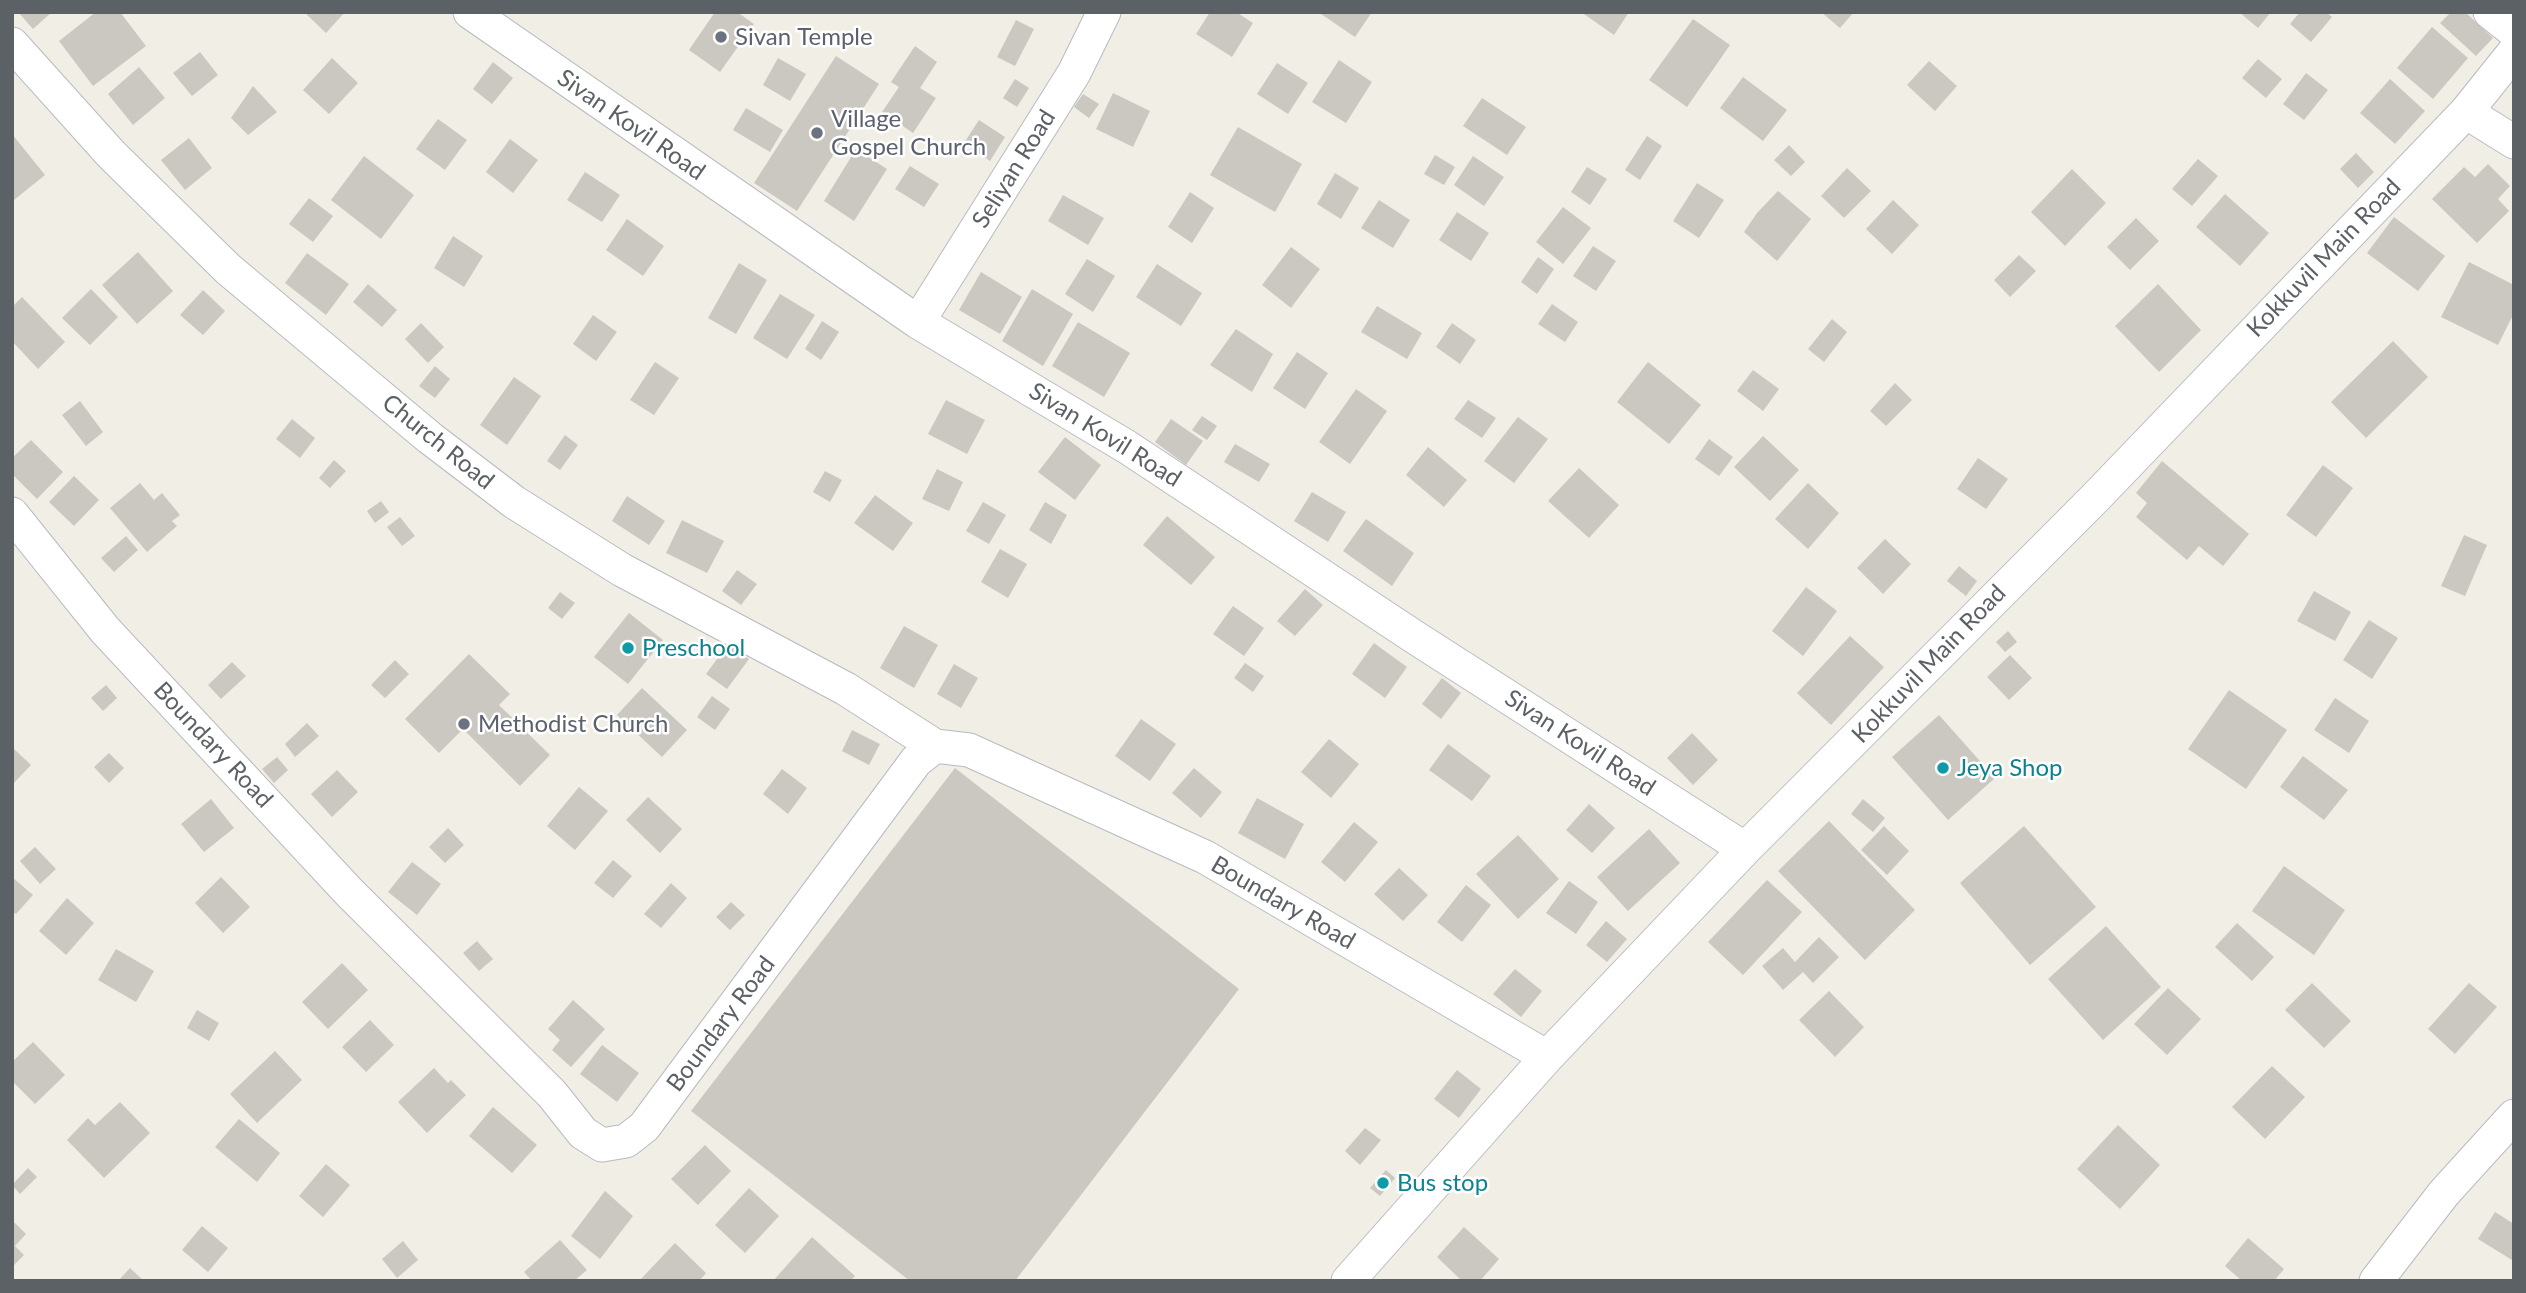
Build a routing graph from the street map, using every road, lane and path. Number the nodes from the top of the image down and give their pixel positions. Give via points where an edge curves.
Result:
1 (470, 12) edge
2 (1104, 12) edge
3 (2490, 12) edge
4 (2514, 31) edge
5 (12, 44) edge
6 (2514, 52) edge
7 (2466, 112) junction
8 (2514, 142) edge
9 (918, 322) junction
10 (12, 514) edge
11 (935, 746) junction
12 (1745, 849) junction
13 (1547, 1057) junction
14 (2514, 1116) edge
15 (1348, 1281) edge
16 (2376, 1281) edge

1 - 9 street, Sivan Kovil Road
2 - 9 street, Seliyan Road via 1074,74
3 - 4 street
5 - 11 street, Church Road via 111,154 228,269 430,438 504,494 622,570 846,689
6 - 7 street, Kokkuvil Main Road
7 - 8 street
7 - 12 street, Kokkuvil Main Road via 2096,497
9 - 12 street, Sivan Kovil Road via 1127,447
10 - 11 street, Boundary Road via 105,630 349,892 552,1094 583,1133 602,1145 626,1141 644,1127 916,761
11 - 13 street, Boundary Road via 969,750 1205,858
12 - 13 street, Kokkuvil Main Road
13 - 15 street, Kokkuvil Main Road
14 - 16 street via 2444,1193

